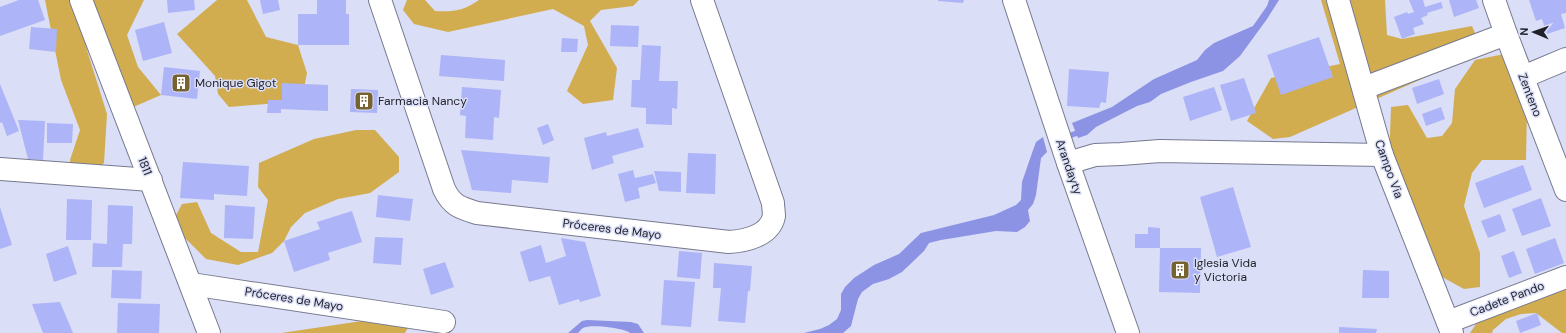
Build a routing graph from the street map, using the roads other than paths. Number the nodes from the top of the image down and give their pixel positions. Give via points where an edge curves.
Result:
1 (81, 0) edge
2 (380, 0) edge
3 (702, 0) edge
4 (1014, 0) edge
5 (1338, 0) edge
6 (1494, 0) edge
7 (1506, 34) junction
8 (1566, 59) edge
9 (1523, 76) junction
10 (1364, 88) junction
11 (1382, 155) junction
12 (1067, 159) junction
13 (0, 169) edge
14 (151, 180) junction
15 (1566, 190) edge
16 (1566, 277) edge
17 (191, 284) junction
18 (444, 322) dead end
19 (1450, 327) edge
20 (209, 333) edge
21 (1128, 333) edge

1 - 14 street, 1811
2 - 3 street, Próceres de Mayo via 444,189 454,204 477,213 729,242 746,241 761,234 770,224 774,216 773,203
4 - 12 street, Arandayty
5 - 10 street, Campo Via
6 - 7 street, Zenteno
7 - 9 street, Zenteno
7 - 10 street
8 - 9 street
9 - 15 street, Zenteno
10 - 11 street, Campo Via
11 - 12 street via 1160,151 1095,154
11 - 19 street, Campo Via
12 - 21 street, Arandayty
13 - 14 street
14 - 17 street, 1811
16 - 19 street, Cadete Pando
17 - 18 street, Próceres de Mayo
17 - 20 street, 1811

